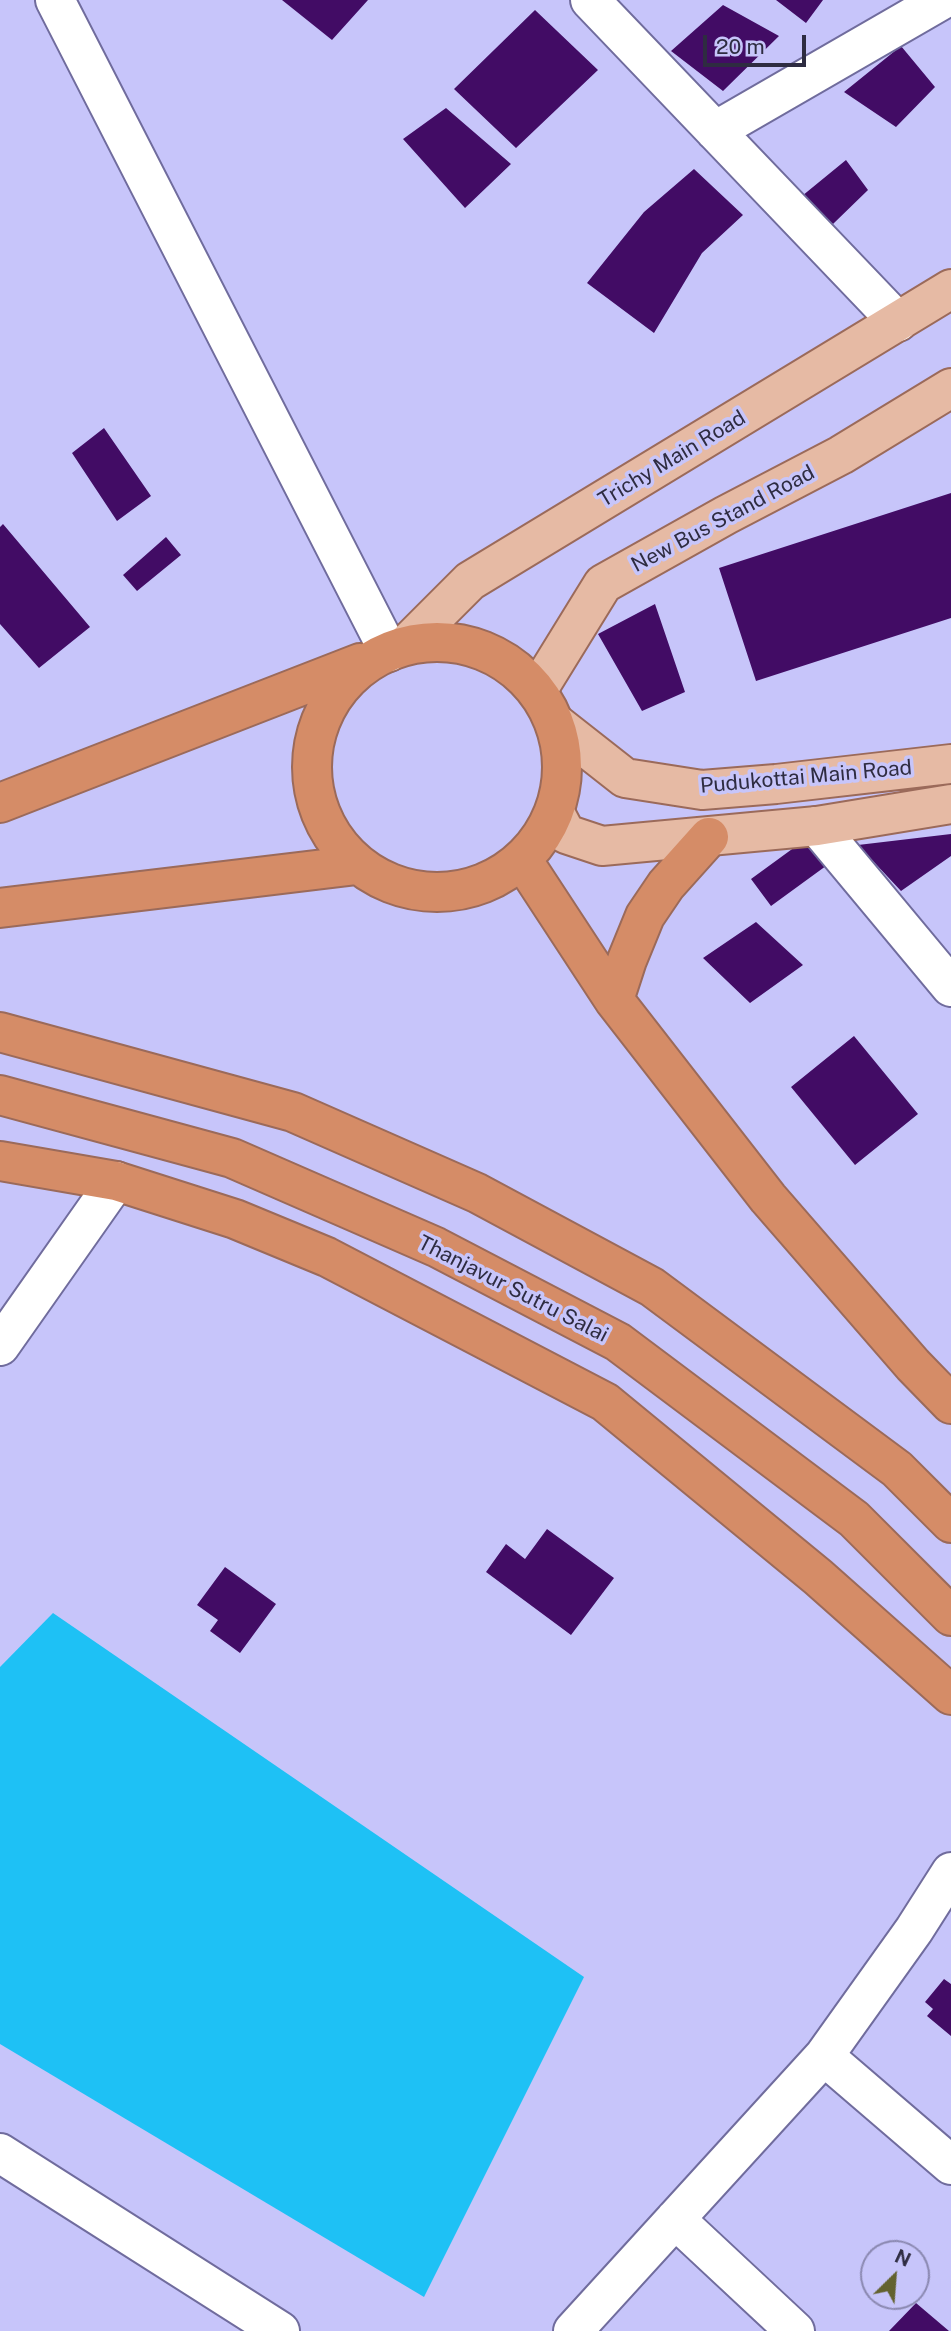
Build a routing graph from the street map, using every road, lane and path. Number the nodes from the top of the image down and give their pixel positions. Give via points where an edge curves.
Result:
1 (55, 0) edge
2 (590, 0) edge
3 (942, 0) edge
4 (715, 131) junction
5 (951, 289) edge
6 (898, 322) junction
7 (951, 388) edge
8 (389, 651) junction
9 (537, 691) junction
10 (555, 723) junction
11 (951, 764) edge
12 (0, 803) edge
13 (951, 804) edge
14 (555, 813) junction
15 (817, 826) junction
16 (709, 836) junction
17 (523, 861) junction
18 (357, 865) junction
19 (0, 908) edge
20 (951, 987) edge
21 (614, 1000) junction
22 (0, 1032) edge
23 (0, 1095) edge
24 (0, 1161) edge
25 (116, 1181) junction
26 (0, 1346) edge
27 (951, 1404) edge
28 (951, 1523) edge
29 (951, 1616) edge
30 (951, 1695) edge
31 (951, 1872) edge
32 (824, 2056) junction
33 (0, 2153) edge
34 (951, 2165) edge
35 (675, 2219) junction
36 (280, 2331) edge
37 (573, 2331) edge
38 (795, 2331) edge

1 - 8 street
2 - 4 street
3 - 4 street
4 - 6 street
5 - 6 main road, Trichy Main Road
6 - 8 main road, Trichy Main Road via 470,582
7 - 9 main road, New Bus Stand Road via 841,456 603,584
8 - 9 highway via 442,642 478,648 511,665
8 - 12 highway
8 - 18 highway via 342,683 321,717 310,757 314,797 330,835
9 - 10 highway
10 - 11 main road, Pudukottai Main Road via 625,778 702,790
10 - 14 highway via 562,753 562,784
13 - 15 main road
14 - 16 main road via 566,834 602,846
14 - 17 highway via 542,839
15 - 16 main road
15 - 20 street
16 - 21 highway via 645,916
17 - 18 highway via 493,880 459,892 423,892 388,883
17 - 21 highway
18 - 19 highway
21 - 27 highway via 768,1198
22 - 28 highway via 293,1112 477,1193 652,1287 897,1469
23 - 29 highway, Thanjavur Sutru Salai via 232,1158 436,1247 618,1342 853,1518
24 - 25 highway
25 - 26 street
25 - 30 highway via 235,1219 327,1257 605,1402 818,1577
31 - 32 street
32 - 34 street
32 - 35 street
33 - 36 street
35 - 37 street
35 - 38 street

